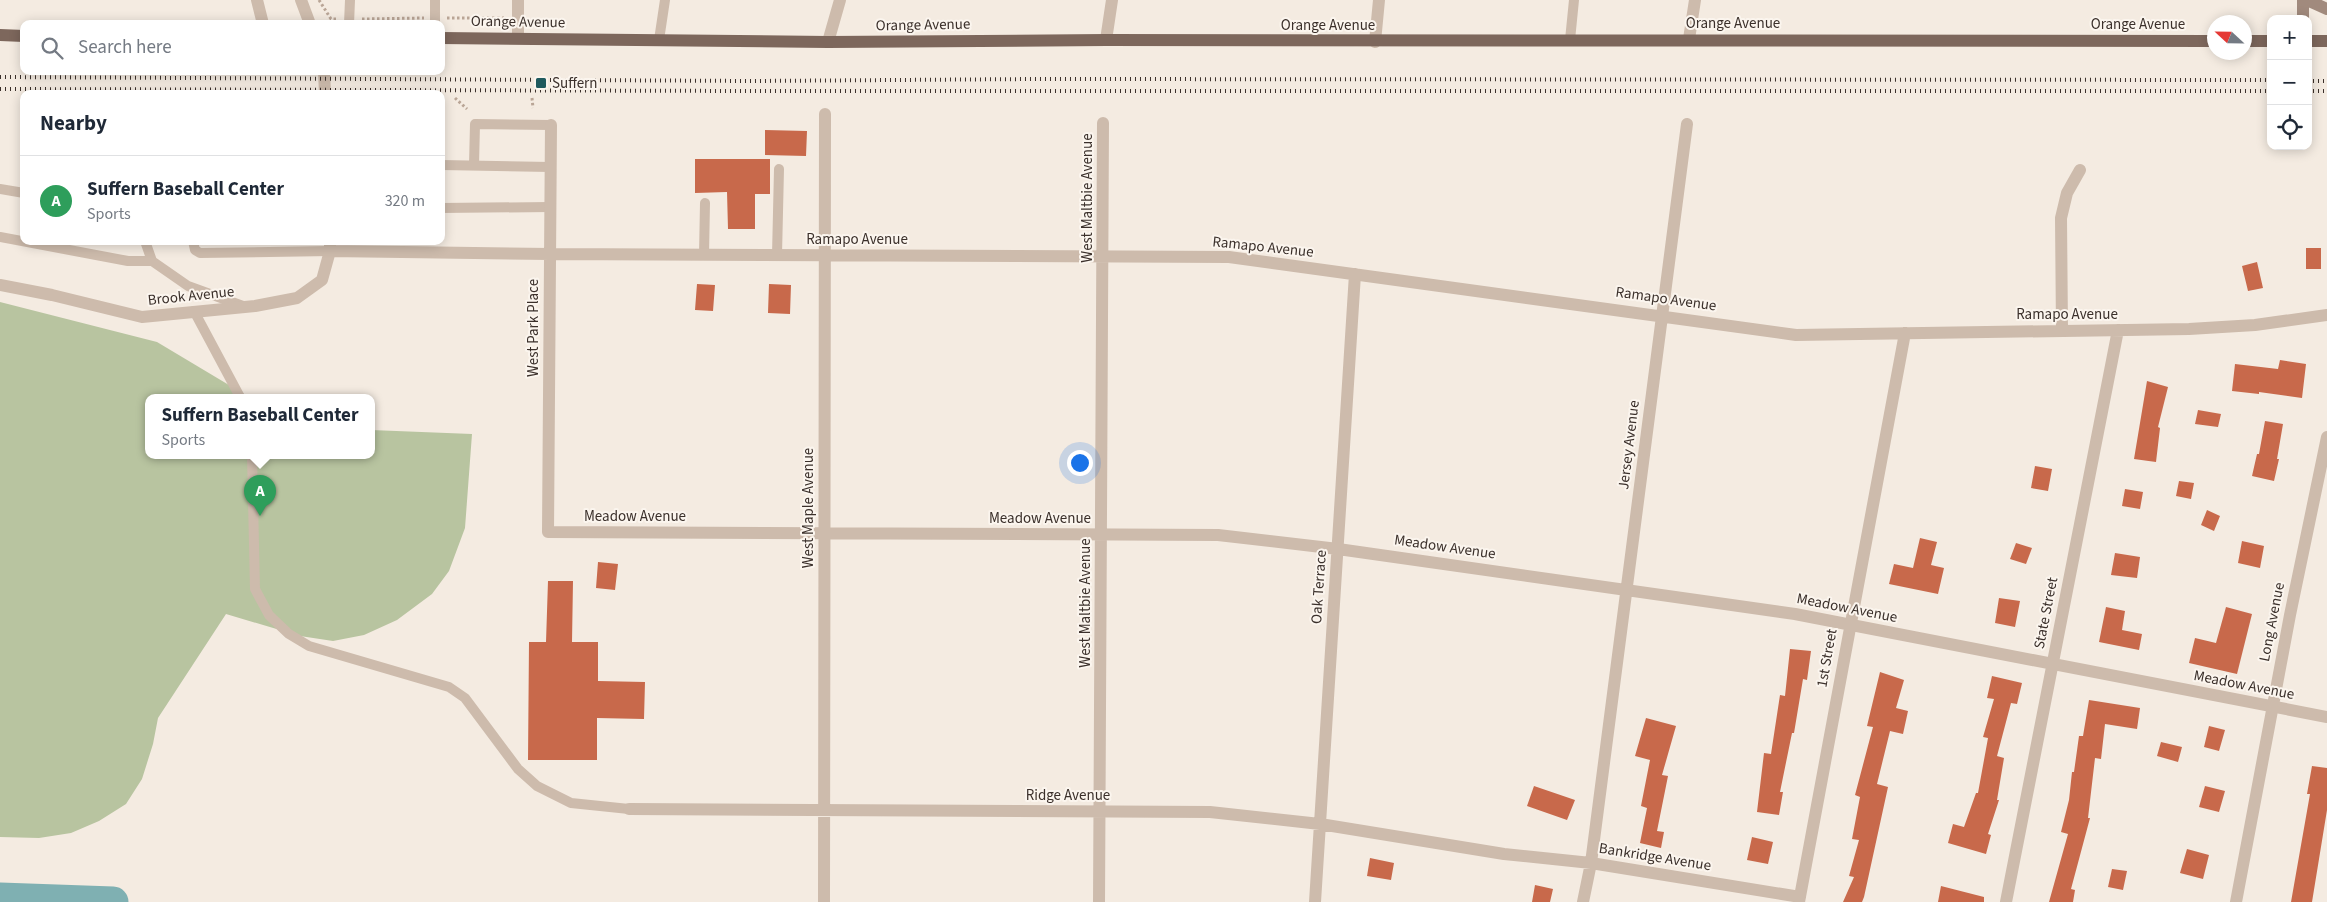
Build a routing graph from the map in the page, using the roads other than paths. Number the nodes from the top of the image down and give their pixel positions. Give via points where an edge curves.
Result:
1 (257, 0) edge
2 (301, 0) edge
3 (350, 0) edge
4 (435, 0) edge
5 (518, 0) edge
6 (665, 0) edge
7 (840, 0) edge
8 (1112, 0) edge
9 (1379, 0) edge
10 (1574, 0) edge
11 (1695, 0) edge
12 (2303, 0) edge
13 (2307, 0) edge
14 (2327, 9) edge
15 (2303, 15) edge
16 (262, 20) edge
17 (308, 20) edge
18 (349, 20) edge
19 (435, 20) edge
20 (0, 35) edge
21 (20, 36) edge
22 (445, 38) edge
23 (518, 38) junction
24 (1688, 39) junction
25 (659, 40) junction
26 (1106, 40) junction
27 (1570, 40) junction
28 (2207, 41) edge
29 (2252, 41) edge
30 (2267, 41) edge
31 (2312, 41) edge
32 (2327, 41) edge
33 (828, 42) junction
34 (1375, 42) junction
35 (324, 75) edge
36 (325, 90) edge
37 (825, 114) dead end
38 (1102, 123) dead end
39 (1687, 124) dead end
40 (551, 125) joint
41 (445, 165) edge
42 (474, 165) junction
43 (550, 167) junction
44 (779, 169) dead end
45 (2080, 170) dead end
46 (0, 189) edge
47 (20, 192) edge
48 (705, 203) dead end
49 (550, 207) junction
50 (445, 208) edge
51 (0, 237) edge
52 (20, 241) edge
53 (43, 245) edge
54 (146, 245) edge
55 (194, 245) edge
56 (330, 246) edge
57 (550, 254) junction
58 (704, 255) junction
59 (777, 255) junction
60 (825, 255) junction
61 (1103, 256) junction
62 (152, 261) junction
63 (1355, 274) junction
64 (0, 285) edge
65 (244, 307) junction
66 (194, 312) junction
67 (1662, 315) junction
68 (2327, 315) edge
69 (2062, 330) junction
70 (2118, 330) junction
71 (1906, 333) junction
72 (238, 394) edge
73 (2327, 437) edge
74 (252, 459) edge
75 (548, 532) joint
76 (824, 533) junction
77 (1101, 534) junction
78 (1338, 549) junction
79 (1627, 589) junction
80 (1850, 625) junction
81 (2053, 665) junction
82 (2273, 706) junction
83 (2327, 717) edge
84 (629, 809) joint
85 (825, 811) junction
86 (1100, 811) junction
87 (1320, 824) junction
88 (1504, 854) joint
89 (1591, 863) junction
90 (1800, 899) edge
91 (824, 902) edge
92 (1099, 902) edge
93 (1315, 902) edge
94 (1582, 902) edge
95 (2006, 902) edge
96 (2236, 902) edge

1 - 16 street
2 - 17 street
3 - 18 lane
4 - 19 lane
5 - 23 street
6 - 25 lane
7 - 33 street
8 - 26 street
9 - 34 street
10 - 27 lane
11 - 24 street
12 - 15 street
13 - 14 street
20 - 21 main road
22 - 23 main road, Orange Avenue
23 - 25 main road, Orange Avenue
24 - 27 main road, Orange Avenue
24 - 28 main road, Orange Avenue
25 - 33 main road, Orange Avenue
26 - 33 main road, Orange Avenue
26 - 34 main road, Orange Avenue
27 - 34 main road, Orange Avenue
29 - 30 main road
31 - 32 main road
35 - 36 street
37 - 60 street, West Maple Avenue
38 - 61 street, West Maltbie Avenue
39 - 67 street, Jersey Avenue
40 - 42 lane via 475,124
40 - 43 street, West Park Place
41 - 42 lane
42 - 43 lane
43 - 49 street, West Park Place
44 - 59 lane
45 - 69 street via 2067,193 2061,218
46 - 47 lane
48 - 58 lane
49 - 50 lane
49 - 57 street, West Park Place
51 - 52 lane
53 - 62 lane via 128,261
54 - 62 lane
55 - 56 lane via 200,253
56 - 57 street, Ramapo Avenue
56 - 65 street, Brook Avenue via 322,280 297,298
57 - 58 street, Ramapo Avenue
57 - 75 street, West Park Place
58 - 59 street, Ramapo Avenue
59 - 60 street, Ramapo Avenue
60 - 61 street, Ramapo Avenue
60 - 76 street, West Maple Avenue
61 - 63 street, Ramapo Avenue via 1229,257
61 - 77 street, West Maltbie Avenue
62 - 65 lane via 188,286
63 - 67 street, Ramapo Avenue
63 - 78 street, Oak Terrace
64 - 66 street, Brook Avenue via 52,294 142,317
65 - 66 street, Brook Avenue
66 - 72 lane
67 - 71 street, Ramapo Avenue via 1796,335
67 - 79 street, Jersey Avenue
68 - 70 street, Ramapo Avenue via 2254,325
69 - 70 street, Ramapo Avenue
69 - 71 street, Ramapo Avenue
70 - 81 street, State Street
71 - 80 street, 1st Street
73 - 82 street, Long Avenue
74 - 84 lane via 255,589 269,614 289,634 309,646 449,687 465,698 518,769 538,786 571,803
75 - 76 street, Meadow Avenue
76 - 77 street, Meadow Avenue
76 - 85 street, West Maple Avenue
77 - 78 street, Meadow Avenue via 1218,534
77 - 86 street, West Maltbie Avenue
78 - 79 street, Meadow Avenue
78 - 87 street, Oak Terrace
79 - 80 street, Meadow Avenue
79 - 89 street, Jersey Avenue
80 - 81 street, Meadow Avenue
80 - 90 street, 1st Street
81 - 82 street, Meadow Avenue
81 - 95 street, State Street
82 - 83 street, Meadow Avenue
82 - 96 street, Long Avenue
84 - 85 street, Ridge Avenue
85 - 86 street, Ridge Avenue
85 - 91 street, West Maple Avenue
86 - 87 street, Ridge Avenue via 1210,812
86 - 92 street, West Maltbie Avenue
87 - 88 street, Ridge Avenue
87 - 93 street, Oak Terrace
88 - 89 street, Bankridge Avenue
89 - 90 street, Bankridge Avenue
89 - 94 street

